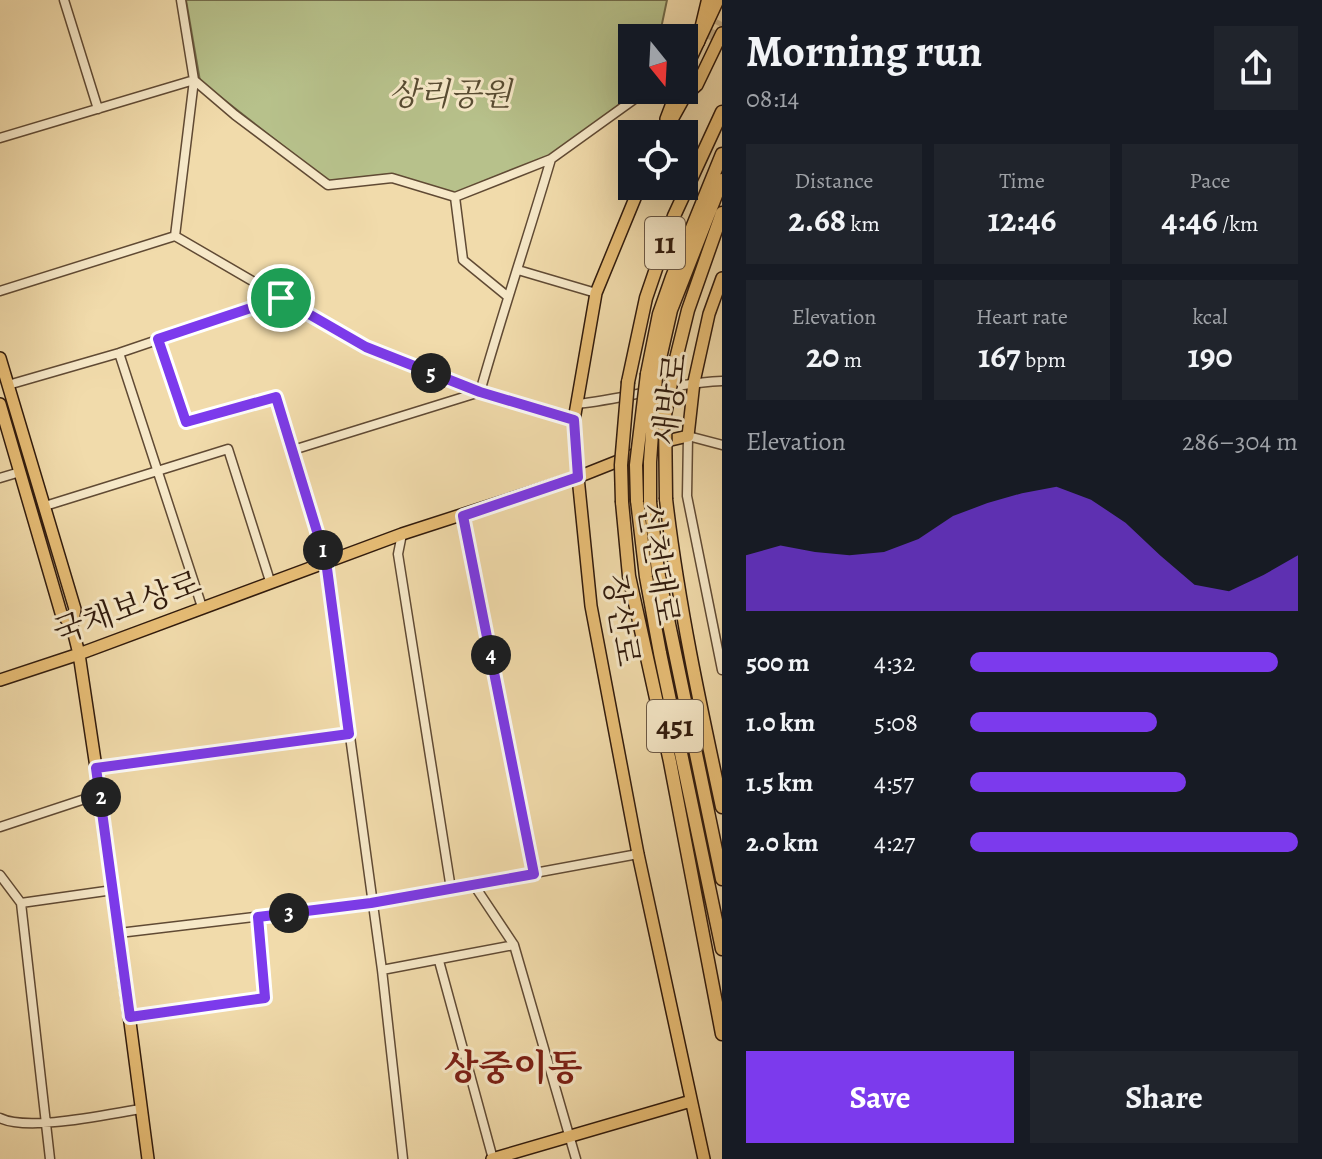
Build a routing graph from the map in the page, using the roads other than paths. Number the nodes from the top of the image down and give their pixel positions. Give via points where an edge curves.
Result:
1 (64, 0) edge
2 (181, 0) edge
3 (708, 0) edge
4 (718, 0) edge
5 (722, 33) tunnel mouth
6 (698, 42) joint
7 (194, 80) junction
8 (698, 83) edge
9 (628, 104) edge
10 (98, 109) junction
11 (722, 112) edge
12 (0, 138) edge
13 (722, 154) edge
14 (551, 159) junction
15 (722, 180) edge
16 (455, 197) junction
17 (634, 200) edge
18 (722, 213) edge
19 (175, 236) junction
20 (518, 270) junction
21 (722, 278) edge
22 (0, 291) edge
23 (596, 293) junction
24 (507, 296) junction
25 (281, 298) junction
26 (716, 310) edge
27 (158, 339) junction
28 (119, 353) junction
29 (0, 358) edge
30 (652, 375) junction
31 (722, 381) edge
32 (694, 382) junction
33 (8, 385) junction
34 (480, 392) junction
35 (0, 404) edge
36 (577, 404) junction
37 (574, 420) junction
38 (688, 436) junction
39 (722, 445) edge
40 (293, 450) junction
41 (159, 471) junction
42 (20, 472) junction
43 (578, 477) junction
44 (0, 478) edge
45 (644, 501) junction
46 (45, 506) junction
47 (463, 516) junction
48 (402, 534) junction
49 (326, 561) junction
50 (270, 581) junction
51 (202, 607) junction
52 (72, 626) junction
53 (79, 654) junction
54 (722, 670) edge
55 (0, 680) edge
56 (349, 734) junction
57 (96, 768) junction
58 (100, 794) junction
59 (722, 807) edge
60 (0, 827) edge
61 (638, 854) junction
62 (534, 874) junction
63 (0, 875) edge
64 (722, 879) edge
65 (474, 885) junction
66 (451, 889) junction
67 (113, 890) junction
68 (21, 903) junction
69 (371, 903) junction
70 (258, 917) junction
71 (119, 933) junction
72 (514, 945) junction
73 (722, 949) edge
74 (439, 961) junction
75 (382, 970) junction
76 (130, 1017) junction
77 (722, 1034) edge
78 (691, 1101) junction
79 (141, 1109) junction
80 (0, 1118) edge
81 (46, 1123) junction
82 (570, 1137) junction
83 (50, 1159) edge
84 (148, 1159) edge
85 (403, 1159) edge
86 (492, 1159) edge
87 (576, 1159) edge
88 (704, 1159) edge

1 - 10 street
2 - 7 street
3 - 6 highway
4 - 6 main road
5 - 8 main road
7 - 10 street
7 - 16 street via 328,185 392,178
7 - 19 street
9 - 14 street
10 - 12 street
11 - 77 highway, 신천대로 / 11, bridge via 646,298 628,382 621,465 629,576
13 - 30 highway, 451 via 659,314
14 - 16 street
14 - 20 street
15 - 30 highway, 451 via 671,310
16 - 24 street via 463,260
17 - 23 main road, 장산로
18 - 59 highway, 신천대로 / 11, bridge via 688,310 665,415 666,499 676,573
19 - 22 street
19 - 25 street
20 - 23 street
20 - 24 street
21 - 26 main road, 새방로
23 - 36 main road, 장산로
24 - 34 street
25 - 27 street
25 - 34 street via 366,347
26 - 32 main road, 새방로
27 - 28 street
27 - 40 street via 186,422 276,397
28 - 33 street
28 - 41 street
29 - 33 main road
30 - 45 highway, 451, bridge
31 - 32 street
32 - 36 street
32 - 38 main road, 새방로
33 - 46 main road
34 - 37 street
34 - 40 street
35 - 42 main road
36 - 37 main road, 장산로
37 - 43 main road, 장산로
38 - 39 street
38 - 43 main road, 국채보상로
38 - 54 street, 새방로 via 687,496
40 - 49 street
41 - 46 street
41 - 50 street via 228,449
41 - 51 street
42 - 44 street
42 - 52 main road via 61,613
43 - 47 main road, 국채보상로
43 - 61 main road, 장산로 via 591,606
45 - 64 highway, 451
45 - 73 highway, 451 via 646,577
46 - 52 main road via 75,609
47 - 48 main road, 국채보상로
47 - 62 street
48 - 49 main road, 국채보상로
48 - 66 street via 398,554
49 - 50 main road, 국채보상로
49 - 56 street
50 - 51 main road, 국채보상로
51 - 53 main road, 국채보상로
52 - 53 main road
53 - 55 main road, 국채보상로
53 - 57 main road
56 - 57 street
56 - 69 street
57 - 58 main road
58 - 60 street
58 - 67 main road
61 - 62 street
61 - 78 main road, 장산로
62 - 65 street
63 - 68 street
65 - 66 street
65 - 72 street
66 - 69 street
67 - 68 street
67 - 71 main road
68 - 81 street
69 - 70 street
69 - 75 street
70 - 71 street
70 - 76 street via 265,998
71 - 76 main road
72 - 74 street
72 - 82 street
74 - 75 street
74 - 86 street
75 - 85 street
76 - 79 main road
78 - 82 main road
78 - 88 main road, 장산로
79 - 81 street
79 - 84 main road
80 - 81 street
81 - 83 street
82 - 86 main road
82 - 87 street

